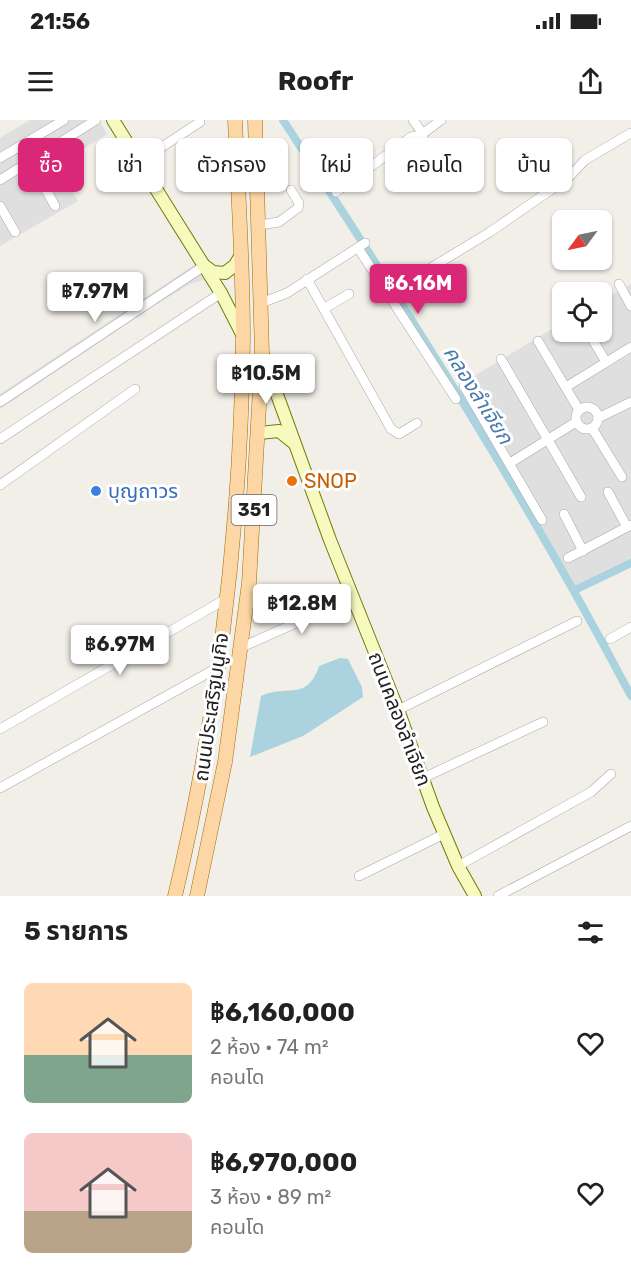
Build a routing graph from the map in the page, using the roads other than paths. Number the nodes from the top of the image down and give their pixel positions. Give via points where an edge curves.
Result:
1 (64, 120) edge
2 (96, 120) edge
3 (235, 120) edge
4 (255, 120) edge
5 (413, 120) edge
6 (441, 120) edge
7 (115, 121) edge
8 (200, 122) dead end
9 (631, 133) edge
10 (422, 134) junction
11 (67, 138) edge
12 (125, 138) edge
13 (424, 138) edge
14 (164, 146) edge
15 (0, 158) edge
16 (373, 165) edge
17 (18, 169) edge
18 (0, 180) edge
19 (291, 190) dead end
20 (48, 192) edge
21 (158, 192) edge
22 (0, 206) edge
23 (56, 206) dead end
24 (259, 225) junction
25 (15, 232) dead end
26 (241, 255) junction
27 (204, 266) junction
28 (307, 279) junction
29 (619, 284) dead end
30 (401, 286) dead end
31 (221, 293) junction
32 (349, 294) dead end
33 (261, 303) junction
34 (631, 306) edge
35 (325, 308) junction
36 (243, 336) junction
37 (538, 341) dead end
38 (594, 342) edge
39 (631, 347) edge
40 (262, 353) junction
41 (501, 359) dead end
42 (606, 362) junction
43 (464, 386) dead end
44 (566, 387) junction
45 (135, 389) dead end
46 (456, 399) dead end
47 (0, 402) edge
48 (630, 405) edge
49 (579, 410) junction
50 (598, 418) junction
51 (576, 422) junction
52 (417, 423) dead end
53 (592, 428) junction
54 (259, 433) junction
55 (0, 439) edge
56 (548, 440) junction
57 (297, 447) junction
58 (510, 463) junction
59 (622, 477) dead end
60 (0, 485) edge
61 (608, 492) dead end
62 (581, 497) dead end
63 (564, 514) dead end
64 (542, 520) dead end
65 (629, 526) edge
66 (583, 550) junction
67 (568, 558) dead end
68 (354, 597) junction
69 (226, 599) junction
70 (577, 621) dead end
71 (631, 627) edge
72 (610, 639) dead end
73 (240, 648) junction
74 (217, 668) junction
75 (398, 710) junction
76 (543, 722) dead end
77 (0, 729) edge
78 (611, 774) dead end
79 (423, 778) junction
80 (0, 788) edge
81 (631, 826) edge
82 (444, 834) junction
83 (458, 866) junction
84 (359, 876) dead end
85 (175, 896) edge
86 (197, 896) edge
87 (475, 896) edge
88 (498, 896) edge

1 - 15 street
2 - 11 street
3 - 26 main road, ถนนประเสริฐมนูกิจ / 351
4 - 24 main road, ถนนประเสริฐมนูกิจ / 351
5 - 10 street
6 - 10 street
7 - 12 street
8 - 14 street
9 - 30 street via 585,160 567,178 490,232
10 - 13 street
10 - 16 street via 411,137
17 - 18 street
19 - 24 street via 298,208 279,222
20 - 23 street
21 - 27 street
22 - 25 street
24 - 33 main road, ถนนประเสริฐมนูกิจ / 351
26 - 27 street via 225,273
26 - 36 main road, ถนนประเสริฐมนูกิจ / 351
27 - 31 street
27 - 47 street
28 - 33 street via 288,293
28 - 35 street
28 - 46 street via 361,246
29 - 34 street
31 - 36 street
31 - 55 street
32 - 35 street
33 - 40 main road, ถนนประเสริฐมนูกิจ / 351
35 - 52 street via 391,429 399,434
36 - 69 main road, ถนนประเสริฐมนูกิจ / 351 via 239,455
37 - 44 street
38 - 42 street
39 - 42 street
40 - 54 main road, ถนนประเสริฐมนูกิจ / 351
40 - 57 street, ถนนคลองลำเจียก
41 - 56 street
42 - 44 street
43 - 58 street
44 - 49 street
45 - 60 street
48 - 50 street
49 - 50 street via 589,408
49 - 51 street
50 - 53 street
51 - 53 street via 582,429
51 - 56 street
53 - 59 street
54 - 57 street via 279,431
54 - 73 main road, ถนนประเสริฐมนูกิจ / 351 via 249,583
56 - 58 street
56 - 62 street
57 - 68 street, ถนนคลองลำเจียก
58 - 64 street
61 - 65 street
63 - 66 street
65 - 66 street
66 - 67 street
68 - 73 street
68 - 75 street, ถนนคลองลำเจียก
69 - 74 main road, ถนนประเสริฐมนูกิจ / 351
69 - 77 street
70 - 75 street
71 - 72 street
73 - 86 main road, ถนนประเสริฐมนูกิจ / 351 via 225,762
74 - 80 street
74 - 85 main road, ถนนประเสริฐมนูกิจ / 351 via 204,757
75 - 79 street, ถนนคลองลำเจียก
76 - 79 street
78 - 83 street via 591,792
79 - 82 street, ถนนคลองลำเจียก
81 - 88 street
82 - 83 street, ถนนคลองลำเจียก
82 - 84 street
83 - 87 street, ถนนคลองลำเจียก

